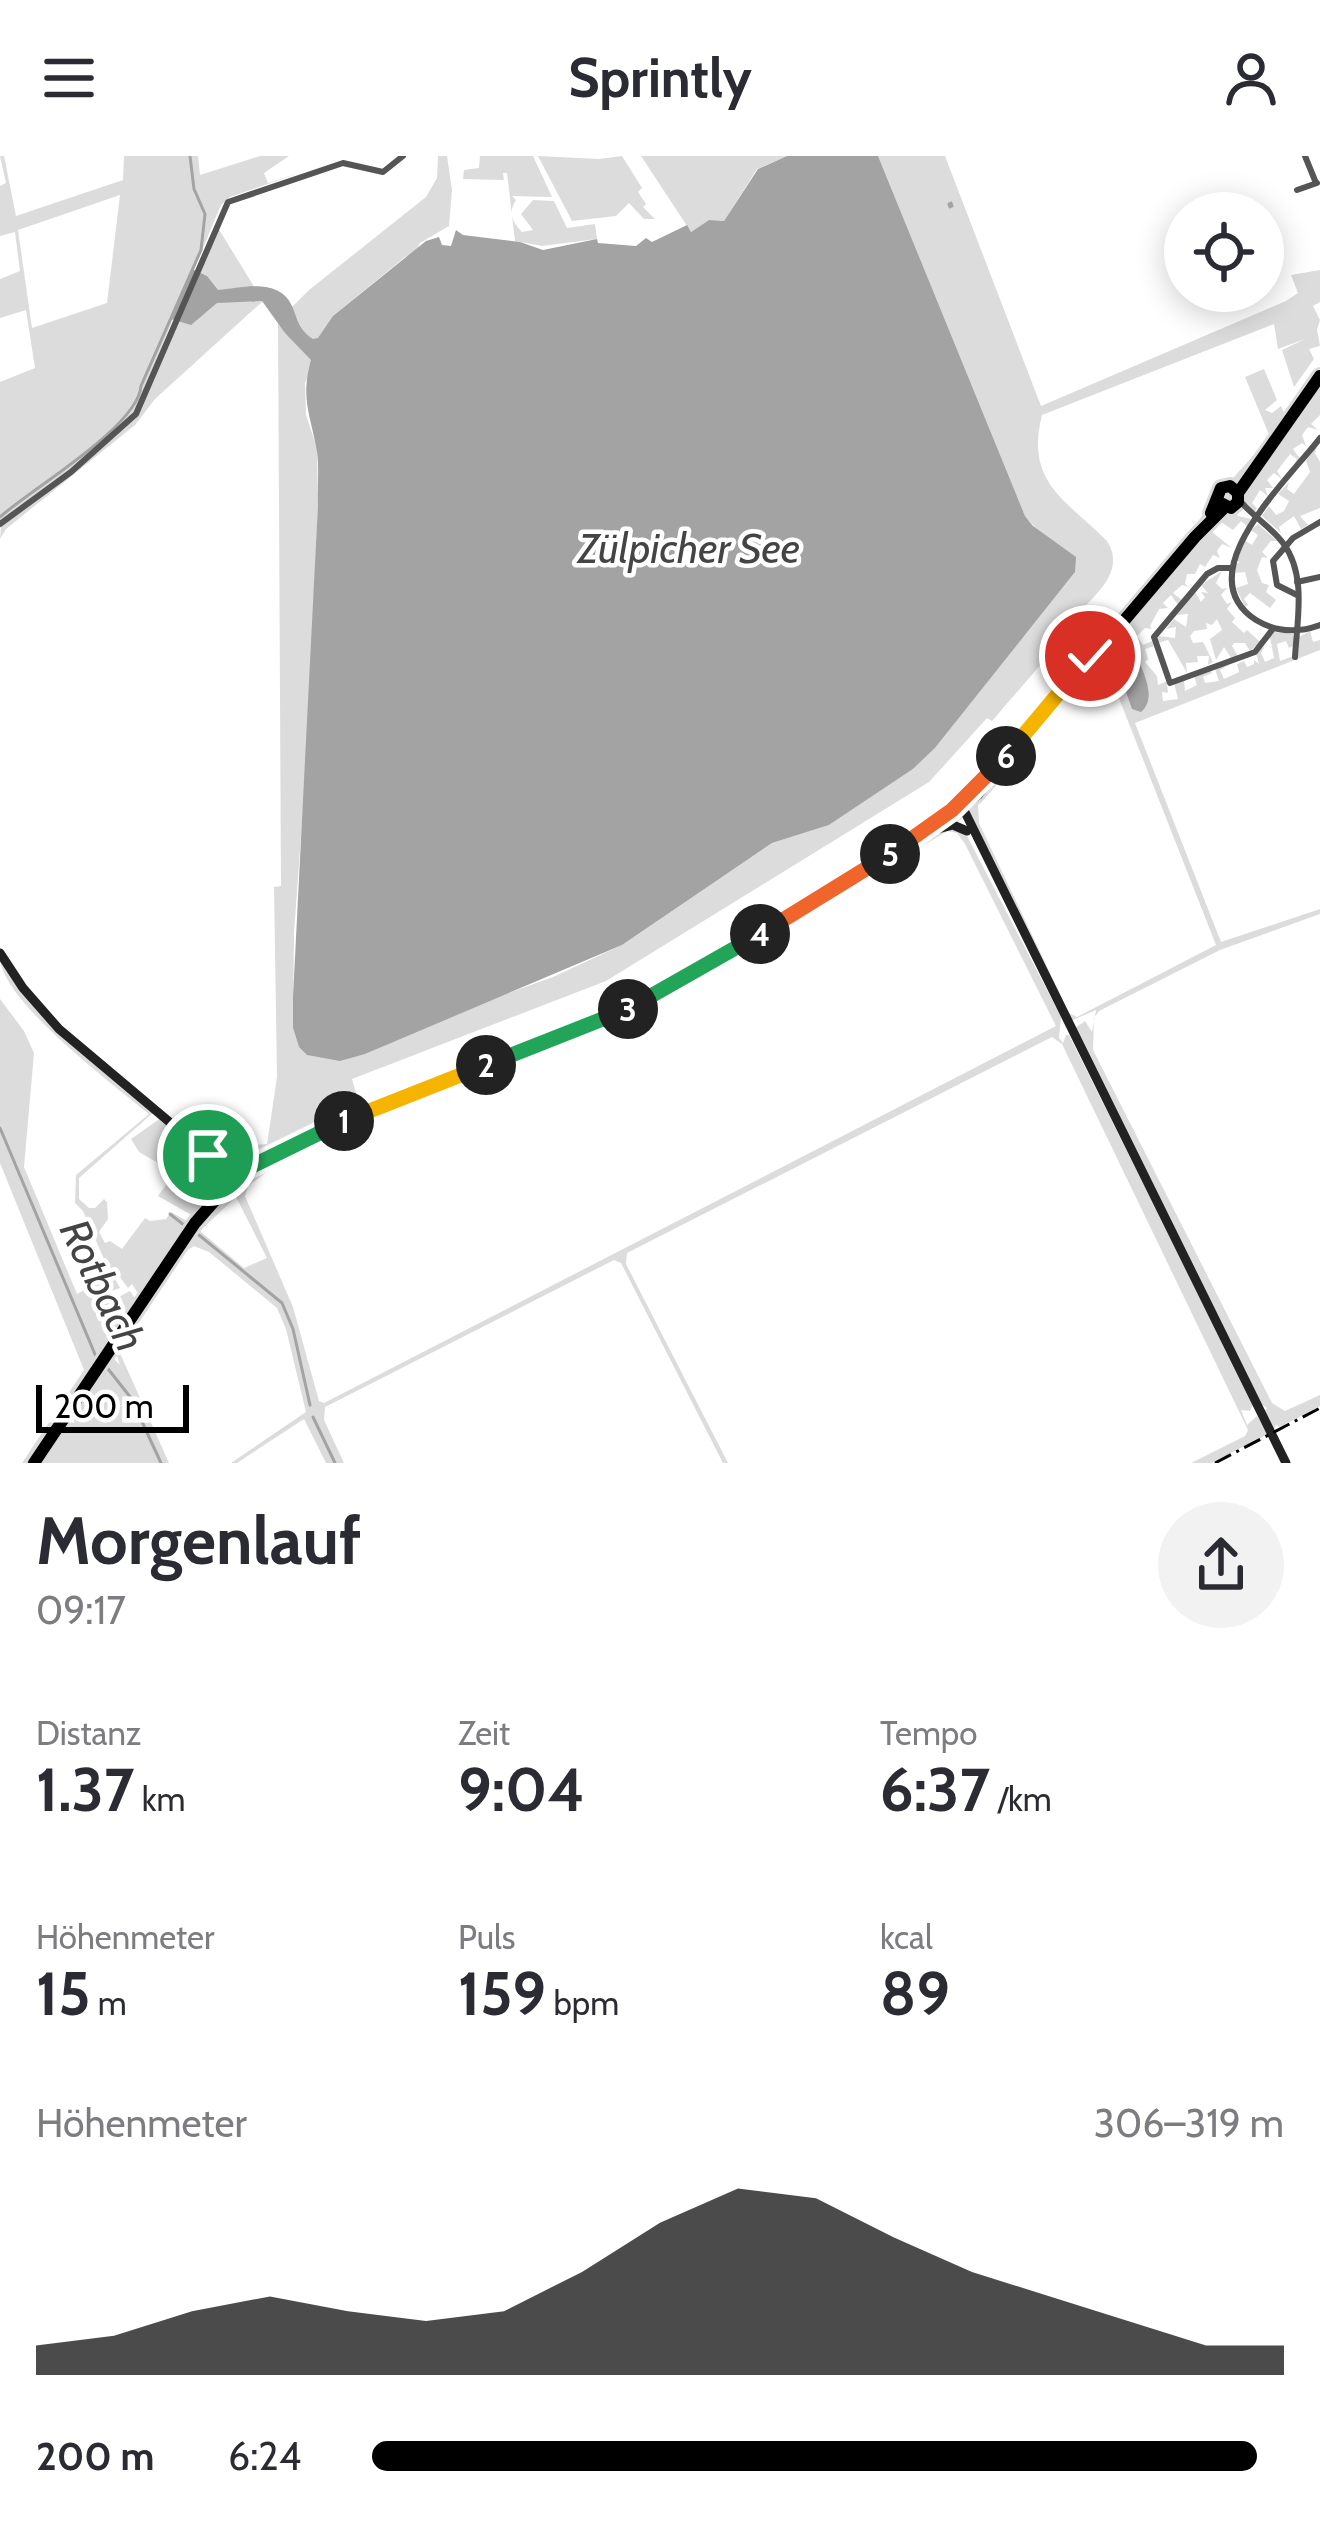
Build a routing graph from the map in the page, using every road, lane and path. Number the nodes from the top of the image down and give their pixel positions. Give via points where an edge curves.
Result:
1 (403, 156) edge
2 (1305, 156) edge
3 (1318, 183) edge
4 (1297, 190) dead end
5 (1320, 376) edge
6 (1320, 438) edge
7 (1231, 499) junction
8 (1257, 519) junction
9 (1320, 522) edge
10 (0, 524) edge
11 (1284, 545) junction
12 (1232, 568) junction
13 (1320, 578) edge
14 (1298, 581) junction
15 (1298, 596) junction
16 (1320, 625) edge
17 (1272, 628) junction
18 (1297, 631) junction
19 (1295, 657) dead end
20 (959, 808) junction
21 (967, 831) junction
22 (917, 839) junction
23 (979, 846) junction
24 (885, 857) junction
25 (0, 952) edge
26 (350, 1119) junction
27 (235, 1181) junction
28 (34, 1463) edge
29 (1286, 1463) edge

1 - 10 street via 382,172 343,163 225,205 136,414
2 - 3 street
3 - 4 street
5 - 7 main road
6 - 8 street
7 - 8 street
7 - 20 main road
8 - 11 street
8 - 12 street
9 - 11 street
11 - 14 street
11 - 15 street via 1273,574
12 - 17 street via 1240,605
12 - 17 street via 1207,574 1155,636 1170,683 1252,653
13 - 14 street
14 - 15 street
15 - 18 street
16 - 18 street
17 - 18 street
18 - 19 street
20 - 21 street
20 - 22 main road
20 - 23 street
20 - 24 main road
21 - 22 street via 949,825
21 - 23 street
22 - 24 main road
23 - 29 street
24 - 26 main road via 631,1008
25 - 27 street via 59,1029
26 - 27 main road
26 - 27 main road
27 - 28 main road via 177,1252

